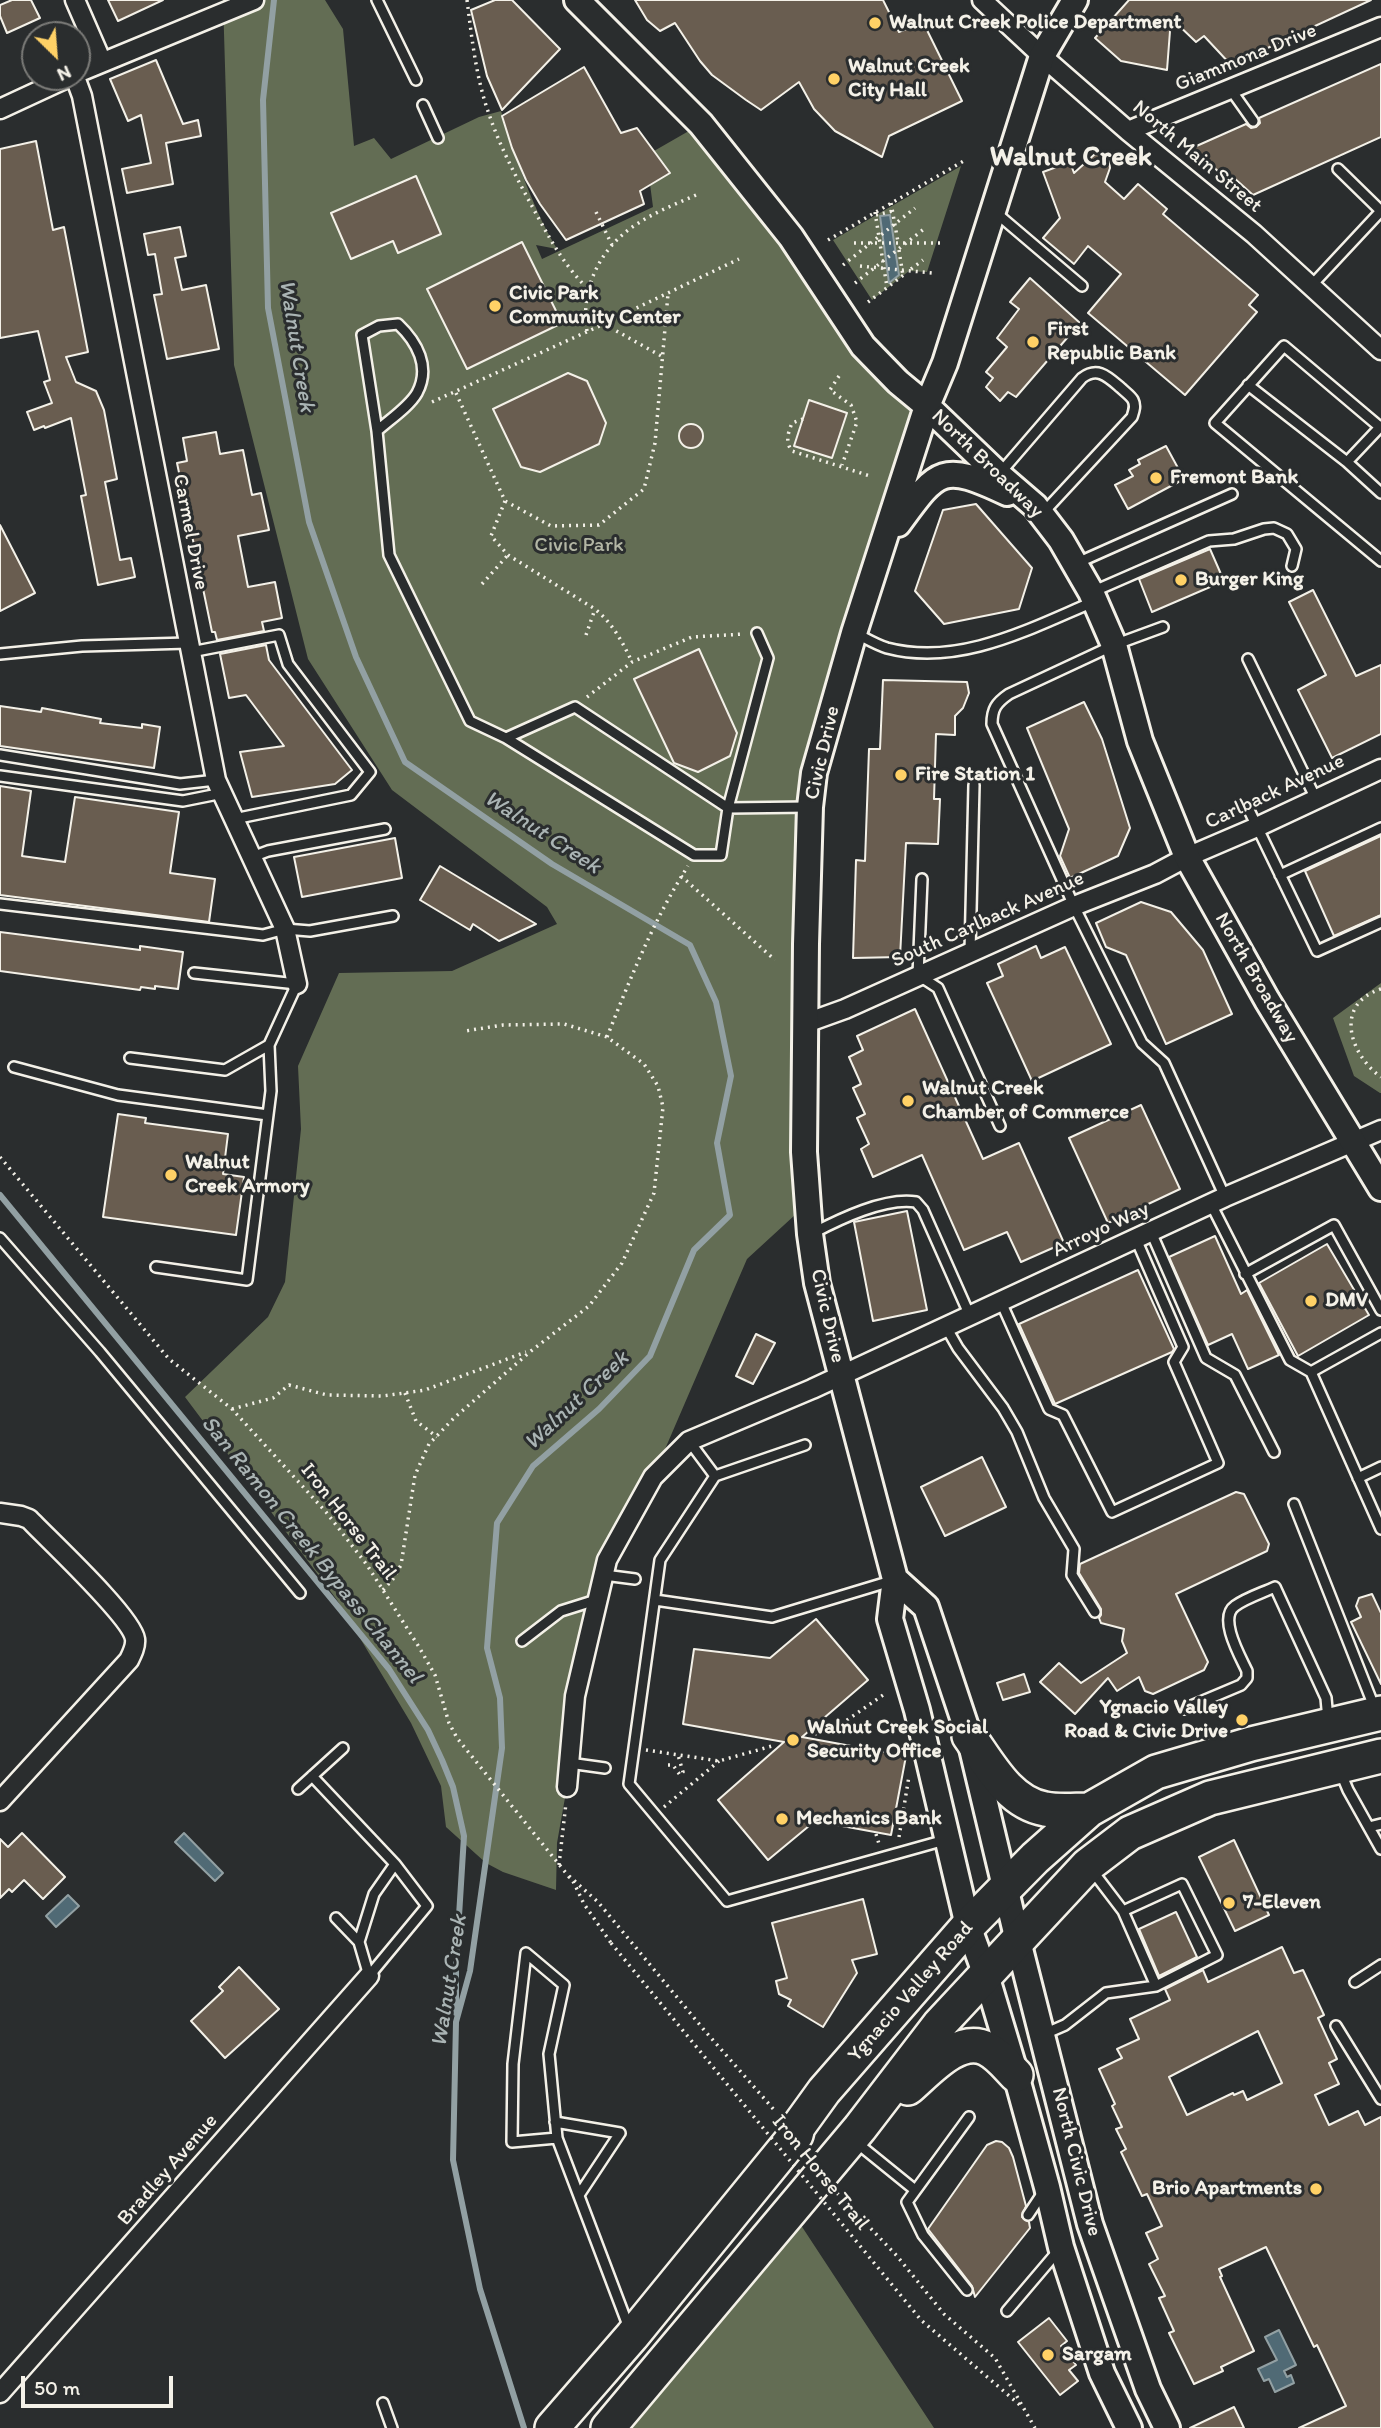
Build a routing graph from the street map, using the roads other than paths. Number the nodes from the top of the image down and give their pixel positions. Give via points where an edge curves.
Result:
1 (75, 0) edge
2 (254, 0) edge
3 (377, 0) edge
4 (577, 0) edge
5 (982, 0) edge
6 (1075, 0) edge
7 (1381, 27) edge
8 (1042, 56) junction
9 (102, 62) junction
10 (91, 68) edge
11 (416, 80) dead end
12 (1231, 90) junction
13 (40, 91) edge
14 (80, 91) edge
15 (423, 105) dead end
16 (0, 110) edge
17 (1253, 121) dead end
18 (1128, 131) junction
19 (438, 138) dead end
20 (1338, 169) dead end
21 (993, 210) junction
22 (1381, 211) edge
23 (1082, 286) dead end
24 (1311, 286) junction
25 (1381, 351) edge
26 (1248, 385) junction
27 (927, 406) junction
28 (1381, 427) edge
29 (377, 431) junction
30 (1347, 462) junction
31 (999, 475) junction
32 (1381, 493) edge
33 (1232, 494) dead end
34 (1039, 510) junction
35 (883, 545) junction
36 (1381, 561) edge
37 (1075, 563) junction
38 (1292, 566) dead end
39 (1093, 597) junction
40 (1163, 627) dead end
41 (757, 633) road end
42 (854, 633) junction
43 (1114, 645) junction
44 (189, 648) junction
45 (0, 654) edge
46 (1248, 659) dead end
47 (506, 738) junction
48 (0, 755) edge
49 (1381, 769) edge
50 (0, 776) edge
51 (974, 785) dead end
52 (219, 786) junction
53 (1316, 800) junction
54 (810, 807) junction
55 (728, 808) junction
56 (1248, 808) dead end
57 (234, 819) junction
58 (1257, 827) junction
59 (1381, 828) edge
60 (385, 829) dead end
61 (1187, 856) junction
62 (252, 857) junction
63 (1280, 875) junction
64 (922, 879) dead end
65 (0, 904) edge
66 (1074, 906) junction
67 (393, 916) dead end
68 (1381, 922) edge
69 (285, 929) junction
70 (970, 952) junction
71 (194, 973) dead end
72 (918, 975) junction
73 (297, 984) junction
74 (806, 1023) junction
75 (269, 1045) junction
76 (130, 1058) dead end
77 (13, 1067) dead end
78 (268, 1115) junction
79 (1000, 1126) dead end
80 (1381, 1130) edge
81 (1354, 1143) junction
82 (1381, 1188) edge
83 (1218, 1201) junction
84 (810, 1234) junction
85 (1143, 1235) junction
86 (0, 1238) edge
87 (156, 1267) dead end
88 (1245, 1274) junction
89 (1001, 1302) junction
90 (1381, 1310) edge
91 (970, 1316) junction
92 (946, 1327) junction
93 (1381, 1332) edge
94 (1311, 1372) junction
95 (841, 1376) junction
96 (689, 1441) junction
97 (804, 1445) dead end
98 (1274, 1452) dead end
99 (1381, 1467) edge
100 (715, 1476) junction
101 (1358, 1478) junction
102 (1294, 1504) dead end
103 (0, 1513) edge
104 (1381, 1529) edge
105 (604, 1575) junction
106 (635, 1579) dead end
107 (895, 1580) junction
108 (300, 1593) dead end
109 (598, 1599) junction
110 (655, 1600) junction
111 (1095, 1612) dead end
112 (522, 1641) dead end
113 (1184, 1709) dead end
114 (1379, 1714) edge
115 (1329, 1726) junction
116 (969, 1736) junction
117 (343, 1748) dead end
118 (1381, 1756) edge
119 (569, 1763) junction
120 (1338, 1766) junction
121 (605, 1768) dead end
122 (312, 1776) junction
123 (568, 1787) road end
124 (298, 1789) dead end
125 (0, 1801) edge
126 (1089, 1810) junction
127 (1381, 1824) edge
128 (1369, 1827) junction
129 (948, 1839) junction
130 (1381, 1849) edge
131 (395, 1864) junction
132 (1088, 1865) junction
133 (1005, 1889) junction
134 (1123, 1911) junction
135 (336, 1918) dead end
136 (968, 1926) junction
137 (1017, 1941) junction
138 (359, 1942) junction
139 (1381, 1965) edge
140 (986, 1975) junction
141 (369, 1976) junction
142 (1355, 1982) dead end
143 (1156, 1986) junction
144 (1336, 2026) dead end
145 (1042, 2035) junction
146 (1016, 2075) junction
147 (1381, 2099) edge
148 (970, 2118) dead end
149 (555, 2122) junction
150 (856, 2133) junction
151 (557, 2138) junction
152 (1047, 2186) junction
153 (915, 2190) junction
154 (579, 2195) junction
155 (1028, 2215) dead end
156 (1061, 2247) junction
157 (967, 2290) dead end
158 (1007, 2311) dead end
159 (632, 2336) junction
160 (0, 2393) edge
161 (383, 2403) dead end
162 (610, 2427) edge
163 (392, 2428) edge
164 (552, 2428) edge
165 (1129, 2428) edge
166 (1167, 2428) edge

1 - 9 street
2 - 9 street
3 - 11 lane
4 - 27 main road, North Broadway via 701,124 792,237 863,346
5 - 8 street, North Main Street
6 - 8 main road, Civic Drive
7 - 12 street, Giammona Drive
8 - 18 street, North Main Street
8 - 21 main road, Civic Drive
9 - 10 street
12 - 17 lane
12 - 18 street, Giammona Drive
13 - 16 street
14 - 44 street, Carmel Drive
15 - 19 lane
18 - 24 street, North Main Street
20 - 22 lane
21 - 23 lane
21 - 27 main road, Civic Drive
22 - 24 lane
24 - 25 street, North Main Street
26 - 28 lane via 1284,346
26 - 30 lane
26 - 36 lane via 1215,423
27 - 31 main road, North Broadway
27 - 35 main road, Civic Drive
28 - 30 lane
29 - 29 lane via 416,395 422,378 413,339 398,324 379,326 362,335
29 - 47 lane via 389,555 470,721
30 - 32 lane
31 - 34 main road, North Broadway
31 - 34 lane via 1082,378 1089,372 1107,375 1133,400 1132,417
33 - 37 lane
34 - 35 main road via 974,477 949,474 925,487
34 - 37 main road, North Broadway
35 - 42 main road, Civic Drive
37 - 39 main road, North Broadway
38 - 39 lane via 1296,548 1287,534 1264,529 1234,540 1209,541
39 - 42 lane via 1018,634 955,651 929,654 886,648
39 - 43 main road, North Broadway
40 - 43 lane
41 - 55 lane via 768,658
42 - 54 main road, Civic Drive via 814,773
43 - 61 main road, North Broadway via 1140,741
43 - 66 lane via 1009,694 992,711 992,724
44 - 45 lane via 82,646
44 - 52 street, Carmel Drive
44 - 57 lane via 279,635 288,664 370,772 351,795
46 - 53 lane
47 - 55 lane via 575,706
47 - 55 lane via 694,855 721,855
48 - 52 lane via 180,785
49 - 53 street, Carlback Avenue
50 - 52 lane via 183,801
51 - 70 lane
52 - 57 street, Carmel Drive
53 - 58 street, Carlback Avenue
54 - 55 lane
54 - 74 main road, Civic Drive
56 - 58 lane
57 - 62 street, Carmel Drive
58 - 61 street, Carlback Avenue
58 - 63 lane
59 - 63 lane
60 - 62 lane
61 - 66 street, South Carlback Avenue via 1155,874
61 - 81 main road, North Broadway
62 - 69 street, Carmel Drive
63 - 68 lane via 1317,951
64 - 72 lane
65 - 69 lane via 264,935
66 - 70 street, South Carlback Avenue
66 - 83 lane via 1142,1044 1164,1063
67 - 69 lane via 310,931
69 - 73 street, Carmel Drive
70 - 72 street, South Carlback Avenue
71 - 73 lane
72 - 74 street, South Carlback Avenue
72 - 79 lane via 938,988
73 - 75 lane
74 - 84 main road, Civic Drive via 804,1152
75 - 76 lane via 225,1070
75 - 78 lane
77 - 78 lane via 118,1095
78 - 87 lane via 247,1280
80 - 81 street, Arroyo Way
81 - 82 main road, North Broadway
81 - 83 street, Arroyo Way
83 - 85 street, Arroyo Way
83 - 88 lane
84 - 91 lane via 843,1217 898,1201 916,1202
84 - 95 main road, Civic Drive via 817,1283
85 - 89 street, Arroyo Way
85 - 89 lane via 1183,1347 1174,1362 1218,1463 1112,1512 1063,1415 1049,1409
85 - 98 lane via 1206,1358 1235,1375
86 - 108 lane
88 - 90 lane via 1334,1225
88 - 94 lane via 1290,1360
89 - 91 street, Arroyo Way
91 - 92 street, Arroyo Way
92 - 95 street, Arroyo Way
92 - 111 lane via 1017,1432 1044,1497 1074,1549 1072,1575
93 - 94 lane
94 - 101 lane
95 - 96 street, Arroyo Way
95 - 107 main road, Civic Drive
96 - 100 lane
96 - 105 street via 653,1477 607,1560
97 - 100 lane
99 - 101 lane
100 - 110 lane via 660,1560
101 - 104 lane
102 - 114 lane
103 - 125 street via 29,1519 122,1615 135,1647 129,1660
105 - 106 lane
105 - 109 street
107 - 110 lane via 772,1616
107 - 116 main road via 926,1607
107 - 129 main road, Civic Drive via 890,1619 918,1710
109 - 112 lane via 561,1611
109 - 119 street via 575,1696
110 - 129 lane via 629,1784 727,1901
113 - 115 lane via 1241,1685 1247,1678 1227,1616 1233,1606 1275,1587 1325,1698
114 - 115 highway, Ygnacio Valley Road
115 - 126 highway, Ygnacio Valley Road via 1156,1772
116 - 126 highway via 1002,1781 1031,1806
116 - 133 main road
117 - 122 lane
118 - 120 highway, Ygnacio Valley Road
119 - 121 lane
119 - 123 street
120 - 128 lane
120 - 132 highway, Ygnacio Valley Road via 1210,1798 1129,1833
122 - 124 lane
122 - 131 lane
126 - 133 highway, Ygnacio Valley Road
127 - 128 lane
128 - 130 lane
129 - 136 main road, Civic Drive
131 - 138 lane via 374,1894
131 - 141 lane via 427,1906
132 - 134 lane
132 - 137 highway, Ygnacio Valley Road
133 - 136 highway, Ygnacio Valley Road
133 - 137 main road, North Civic Drive
134 - 143 lane
134 - 143 lane via 1182,1884 1217,1955
135 - 138 lane
136 - 140 main road, North Civic Drive
136 - 159 highway, Ygnacio Valley Road via 824,2091 796,2135
137 - 140 highway, Ygnacio Valley Road
137 - 145 main road, North Civic Drive
138 - 141 lane
139 - 142 lane
140 - 146 main road, North Civic Drive
140 - 150 highway, Ygnacio Valley Road via 939,2025
141 - 160 street, Bradley Avenue
143 - 145 lane via 1106,1993 1065,2025
144 - 147 lane
145 - 166 main road, North Civic Drive via 1090,2224 1148,2389
146 - 150 highway via 986,2048 951,2052
146 - 152 main road, North Civic Drive
148 - 153 lane
149 - 151 lane
149 - 151 lane via 549,2054 564,1986 526,1953 513,2064 512,2142
149 - 154 lane via 621,2133
150 - 153 lane
150 - 162 highway, Ygnacio Valley Road
151 - 154 lane
152 - 155 lane
152 - 156 main road, North Civic Drive
153 - 157 lane via 907,2202 923,2235
154 - 159 lane
156 - 158 lane
156 - 165 main road, North Civic Drive via 1102,2373
159 - 164 highway, Ygnacio Valley Road
161 - 163 lane

